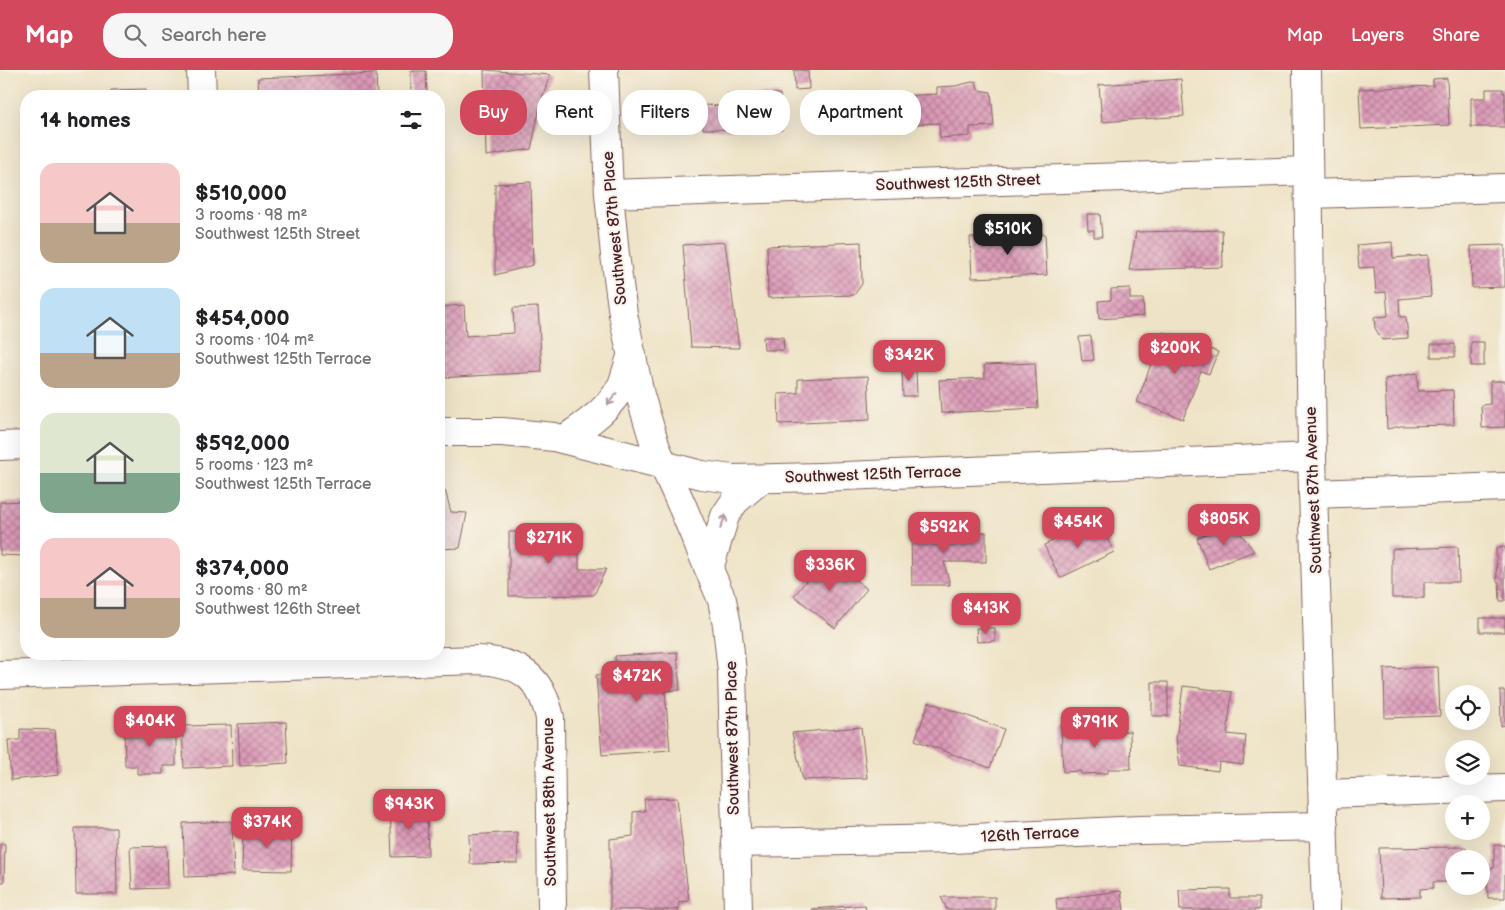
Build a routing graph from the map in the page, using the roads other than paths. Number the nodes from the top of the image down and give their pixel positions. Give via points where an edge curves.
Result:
1 (201, 70) edge
2 (604, 70) edge
3 (1307, 70) edge
4 (202, 90) edge
5 (1308, 183) junction
6 (1505, 188) edge
7 (609, 194) junction
8 (632, 354) junction
9 (445, 432) edge
10 (565, 440) junction
11 (20, 445) edge
12 (0, 446) edge
13 (1312, 457) junction
14 (664, 466) junction
15 (761, 479) junction
16 (1505, 487) edge
17 (1314, 494) junction
18 (709, 569) junction
19 (0, 675) edge
20 (1505, 788) edge
21 (1323, 794) junction
22 (1324, 826) junction
23 (736, 843) junction
24 (552, 910) edge
25 (738, 910) edge
26 (1326, 910) edge

1 - 4 street
2 - 7 street, Southwest 87th Place
3 - 5 street, Southwest 87th Avenue
5 - 6 street, Southwest 125th Street
5 - 7 street, Southwest 125th Street
5 - 13 street, Southwest 87th Avenue
7 - 8 street, Southwest 87th Place via 614,255
8 -> 10 street via 614,397 590,422
8 - 14 street, Southwest 87th Place via 649,429
9 - 10 street, Southwest 125th Terrace via 511,433
10 - 14 street, Southwest 125th Terrace
11 - 12 street
13 - 15 street, Southwest 125th Terrace
13 - 17 street, Southwest 87th Avenue
14 - 15 street, Southwest 125th Terrace via 732,479
14 - 18 street, Southwest 87th Place
18 -> 15 street via 725,516 735,501
16 - 17 street
17 - 21 street, Southwest 87th Avenue
18 - 23 street, Southwest 87th Place via 722,600 731,651
19 - 24 street, Southwest 88th Avenue via 478,660 505,664 525,672 541,689 550,718
20 - 21 street
21 - 22 street, Southwest 87th Avenue
22 - 23 street, 126th Terrace
22 - 26 street, Southwest 87th Avenue
23 - 25 street, Southwest 87th Place

